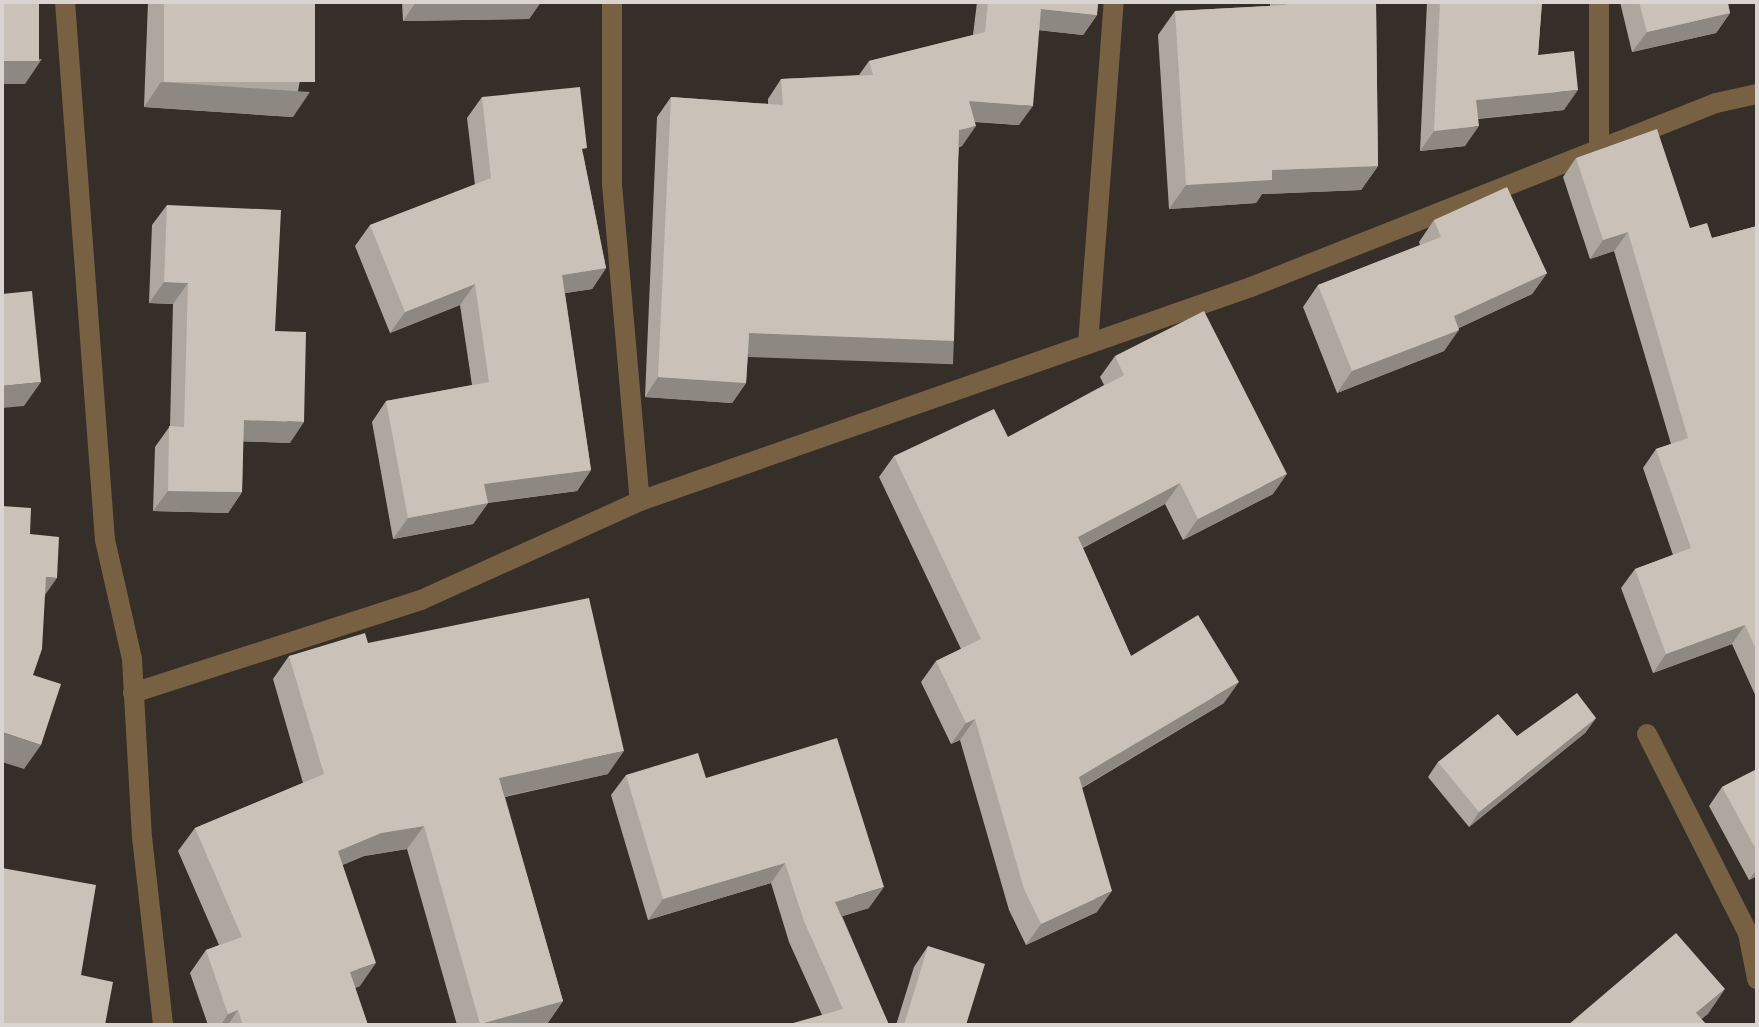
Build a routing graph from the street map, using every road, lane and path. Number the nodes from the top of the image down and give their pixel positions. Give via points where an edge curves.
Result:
1 (65, 2) edge
2 (612, 2) edge
3 (1114, 2) edge
4 (1599, 2) edge
5 (1757, 94) edge
6 (1599, 149) junction
7 (1088, 344) junction
8 (640, 501) junction
9 (133, 693) junction
10 (1647, 734) dead end
11 (1757, 979) edge
12 (163, 1025) edge

1 - 9 street via 105,540 132,659
2 - 8 street via 612,184
3 - 7 street
4 - 6 street
5 - 6 street via 1716,103
6 - 7 street via 1251,287
7 - 8 street
8 - 9 street via 421,600
9 - 12 street via 154,979
10 - 11 street via 1748,933

